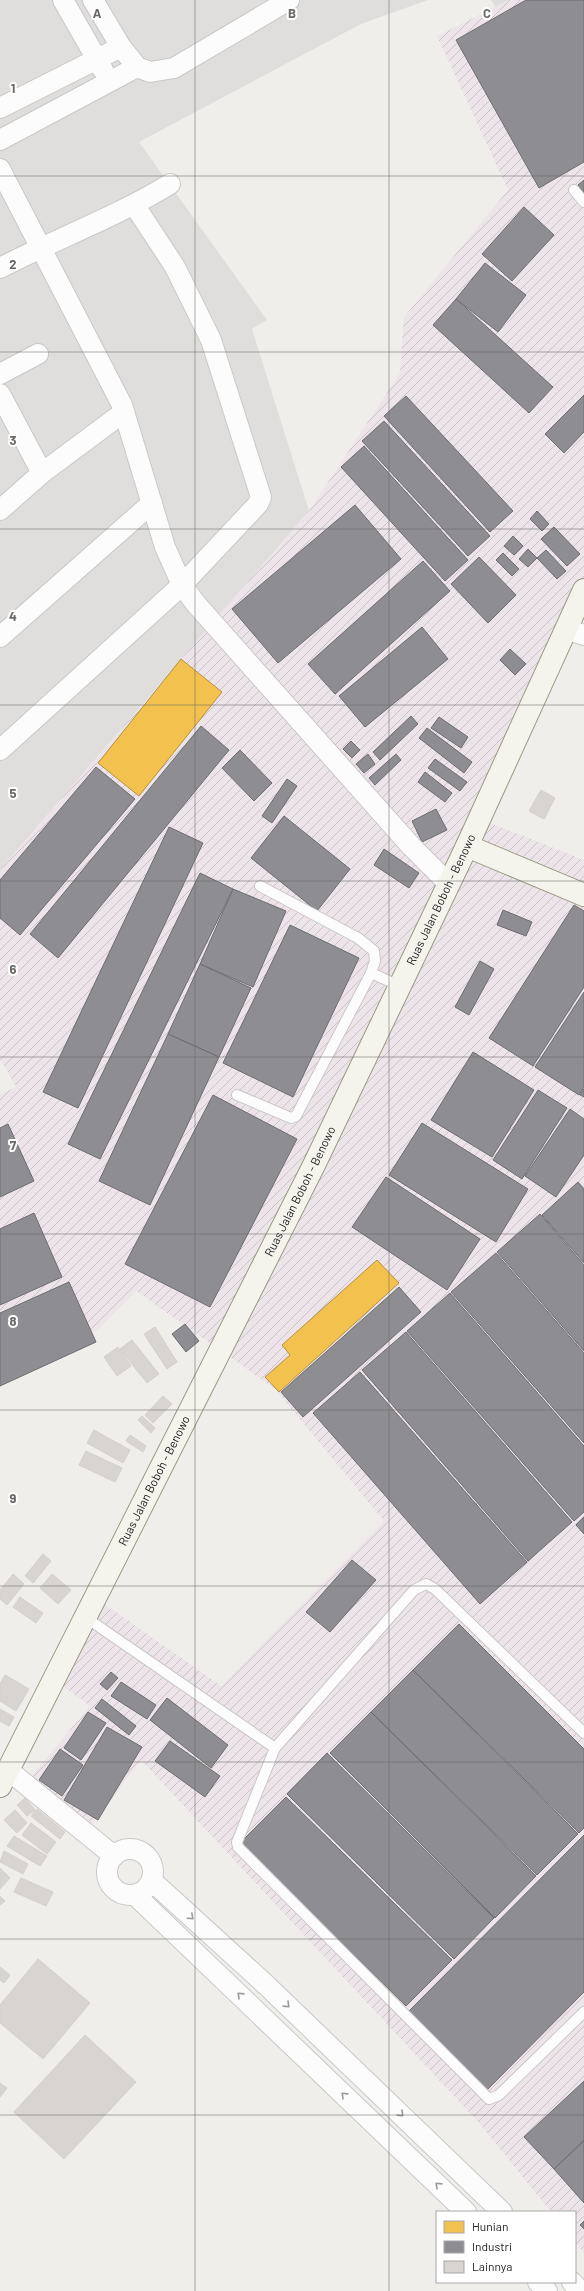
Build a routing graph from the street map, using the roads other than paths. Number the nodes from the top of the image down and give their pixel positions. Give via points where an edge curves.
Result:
1 (63, 0) edge
2 (93, 0) edge
3 (289, 0) edge
4 (121, 47) junction
5 (97, 58) junction
6 (137, 67) junction
7 (109, 80) junction
8 (0, 108) edge
9 (0, 140) edge
10 (0, 169) edge
11 (170, 184) dead end
12 (574, 190) dead end
13 (584, 202) edge
14 (135, 206) junction
15 (40, 247) junction
16 (0, 268) edge
17 (38, 354) dead end
18 (0, 374) edge
19 (0, 394) edge
20 (124, 412) junction
21 (42, 473) junction
22 (9, 499) edge
23 (152, 503) junction
24 (0, 510) edge
25 (182, 585) junction
26 (584, 590) edge
27 (575, 632) edge
28 (0, 637) edge
29 (0, 750) edge
30 (467, 846) junction
31 (449, 884) junction
32 (260, 886) dead end
33 (584, 895) edge
34 (371, 973) junction
35 (400, 986) junction
36 (237, 1095) dead end
37 (85, 1617) junction
38 (584, 1734) edge
39 (275, 1748) junction
40 (4, 1778) edge
41 (114, 1856) junction
42 (152, 1881) junction
43 (135, 1895) junction
44 (584, 2012) edge
45 (383, 2097) junction
46 (365, 2115) junction
47 (465, 2211) edge
48 (501, 2211) edge
49 (539, 2283) edge
50 (573, 2283) edge
51 (547, 2291) edge
52 (580, 2291) edge

1 - 5 street
2 - 4 street
3 - 6 street via 174,68 150,72
4 - 5 street
4 - 6 street
5 - 7 street
5 - 8 street
6 - 7 street
7 - 9 street
10 - 15 street
11 - 14 street
12 - 13 lane
14 - 15 street
14 - 25 street via 175,267 211,340 228,399 261,492 258,504
15 - 16 street
15 - 20 street
17 - 18 street
19 - 21 street
20 - 21 street
20 - 23 street
21 - 22 street
22 - 24 street
23 - 25 street via 165,547
23 - 28 street
25 - 29 street
25 - 31 street via 196,604 411,846
26 - 27 main road, Ruas Jalan Boboh - Benowo
27 - 30 main road, Ruas Jalan Boboh - Benowo
30 - 31 main road, Ruas Jalan Boboh - Benowo
30 - 33 main road
31 - 35 main road, Ruas Jalan Boboh - Benowo
32 - 34 lane via 358,938 374,951 375,961
34 - 35 lane
34 - 36 lane via 296,1116 291,1118
35 - 37 main road, Ruas Jalan Boboh - Benowo
37 - 39 lane
37 - 40 main road, Ruas Jalan Boboh - Benowo
38 - 39 lane via 435,1589 426,1584 414,1590
39 - 44 lane via 238,1837 238,1847 486,2096 492,2099 499,2095
40 - 41 street
41 - 42 street via 121,1851 140,1850 147,1856 153,1868
41 - 43 street via 107,1871 110,1883 119,1892
42 - 43 street via 142,1892
42 -> 45 street
46 -> 43 street
45 - 46 street
45 -> 48 street
47 -> 46 street
49 - 51 street
50 - 52 street

